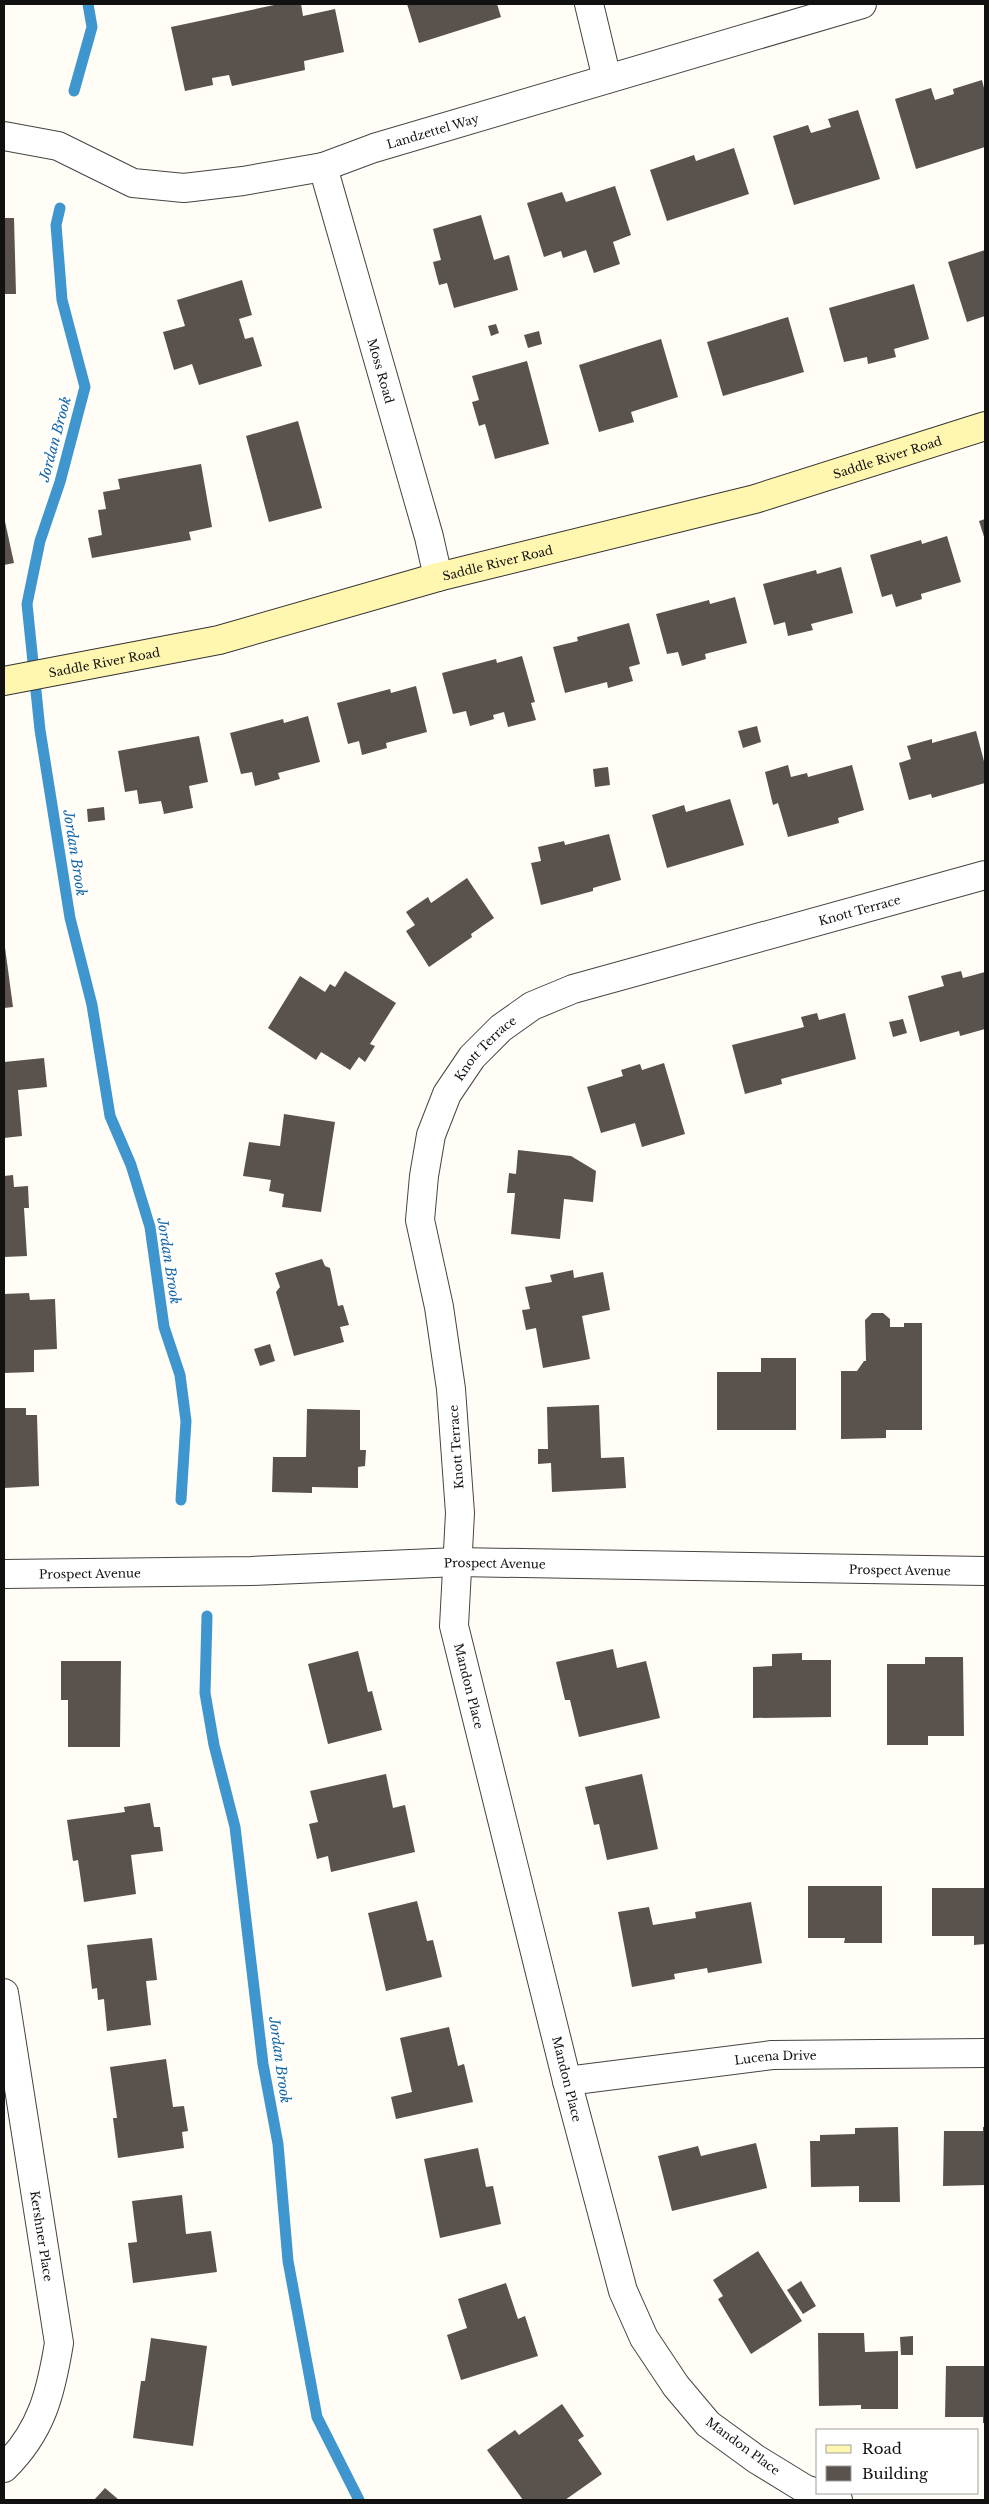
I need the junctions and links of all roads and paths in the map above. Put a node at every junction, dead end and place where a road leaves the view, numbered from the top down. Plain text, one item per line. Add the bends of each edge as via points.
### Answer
1 (589, 4) edge
2 (862, 4) edge
3 (607, 79) junction
4 (4, 136) edge
5 (323, 167) junction
6 (985, 426) edge
7 (438, 577) junction
8 (6, 681) edge
9 (985, 876) edge
10 (457, 1562) junction
11 (985, 1571) edge
12 (4, 1574) edge
13 (4, 1993) edge
14 (8, 2045) edge
15 (985, 2054) edge
16 (567, 2081) junction
17 (4, 2468) edge
18 (816, 2493) edge
19 (820, 2494) edge
20 (838, 2500) edge

1 - 3 street
2 - 3 street, Landzettel Way
3 - 5 street, Landzettel Way via 374,148
4 - 5 street, Landzettel Way via 58,146 133,183 184,188
5 - 7 street, Moss Road
6 - 7 main road, Saddle River Road via 756,499
7 - 8 main road, Saddle River Road via 219,640
9 - 10 street, Knott Terrace via 573,989 532,1006 502,1028 472,1057 447,1094 431,1135 420,1220 439,1307 451,1389 460,1513
10 - 11 street, Prospect Avenue
10 - 12 street, Prospect Avenue via 251,1571
10 - 16 street, Mandon Place via 454,1626
13 - 14 street, Kershner Place
14 - 17 street, Kershner Place via 59,2343 52,2387 38,2421 16,2456
15 - 16 street, Lucena Drive via 772,2055
16 - 18 street, Mandon Place via 623,2291 644,2338 676,2386 708,2424 756,2459
19 - 20 street, Mandon Place

